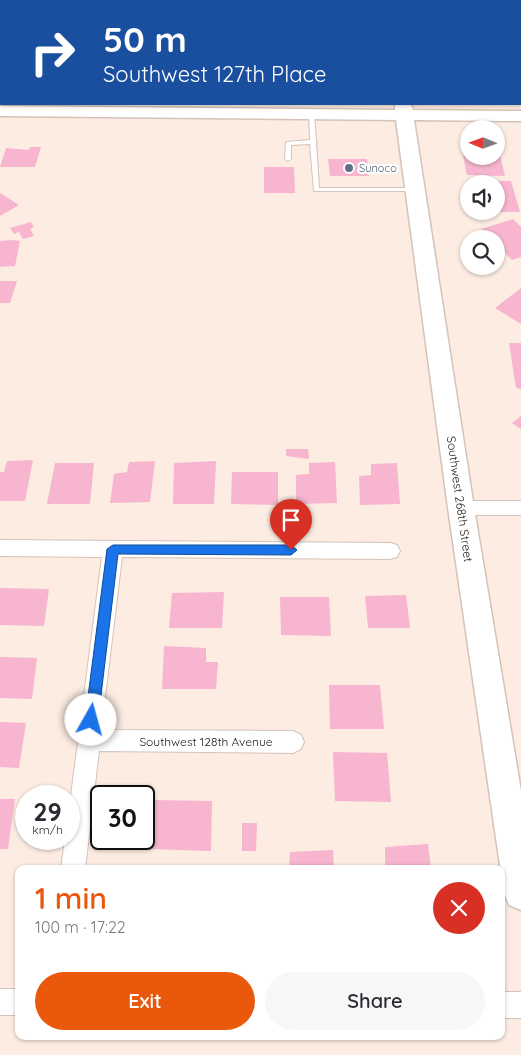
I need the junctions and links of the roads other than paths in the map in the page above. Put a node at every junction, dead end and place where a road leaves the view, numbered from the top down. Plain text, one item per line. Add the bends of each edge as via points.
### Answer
1 (404, 109) edge
2 (0, 110) edge
3 (311, 114) junction
4 (521, 116) edge
5 (314, 142) junction
6 (288, 159) dead end
7 (415, 190) junction
8 (461, 508) junction
9 (521, 508) edge
10 (0, 548) edge
11 (113, 549) junction
12 (390, 551) dead end
13 (89, 740) junction
14 (292, 742) dead end
15 (73, 865) edge
16 (521, 893) edge
17 (0, 1002) edge
18 (15, 1002) edge
19 (505, 1005) edge
20 (521, 1006) edge

1 - 3 main road
1 - 4 main road
1 - 7 main road, Southwest 268th Street
2 - 3 main road
3 - 5 lane
5 - 6 lane via 288,143
5 - 7 lane via 316,190
7 - 8 main road, Southwest 268th Street
8 - 9 street
8 - 16 main road, Southwest 268th Street
10 - 11 street
11 - 12 street
11 - 13 street
13 - 14 street, Southwest 128th Avenue
13 - 15 street
17 - 18 street
19 - 20 street

